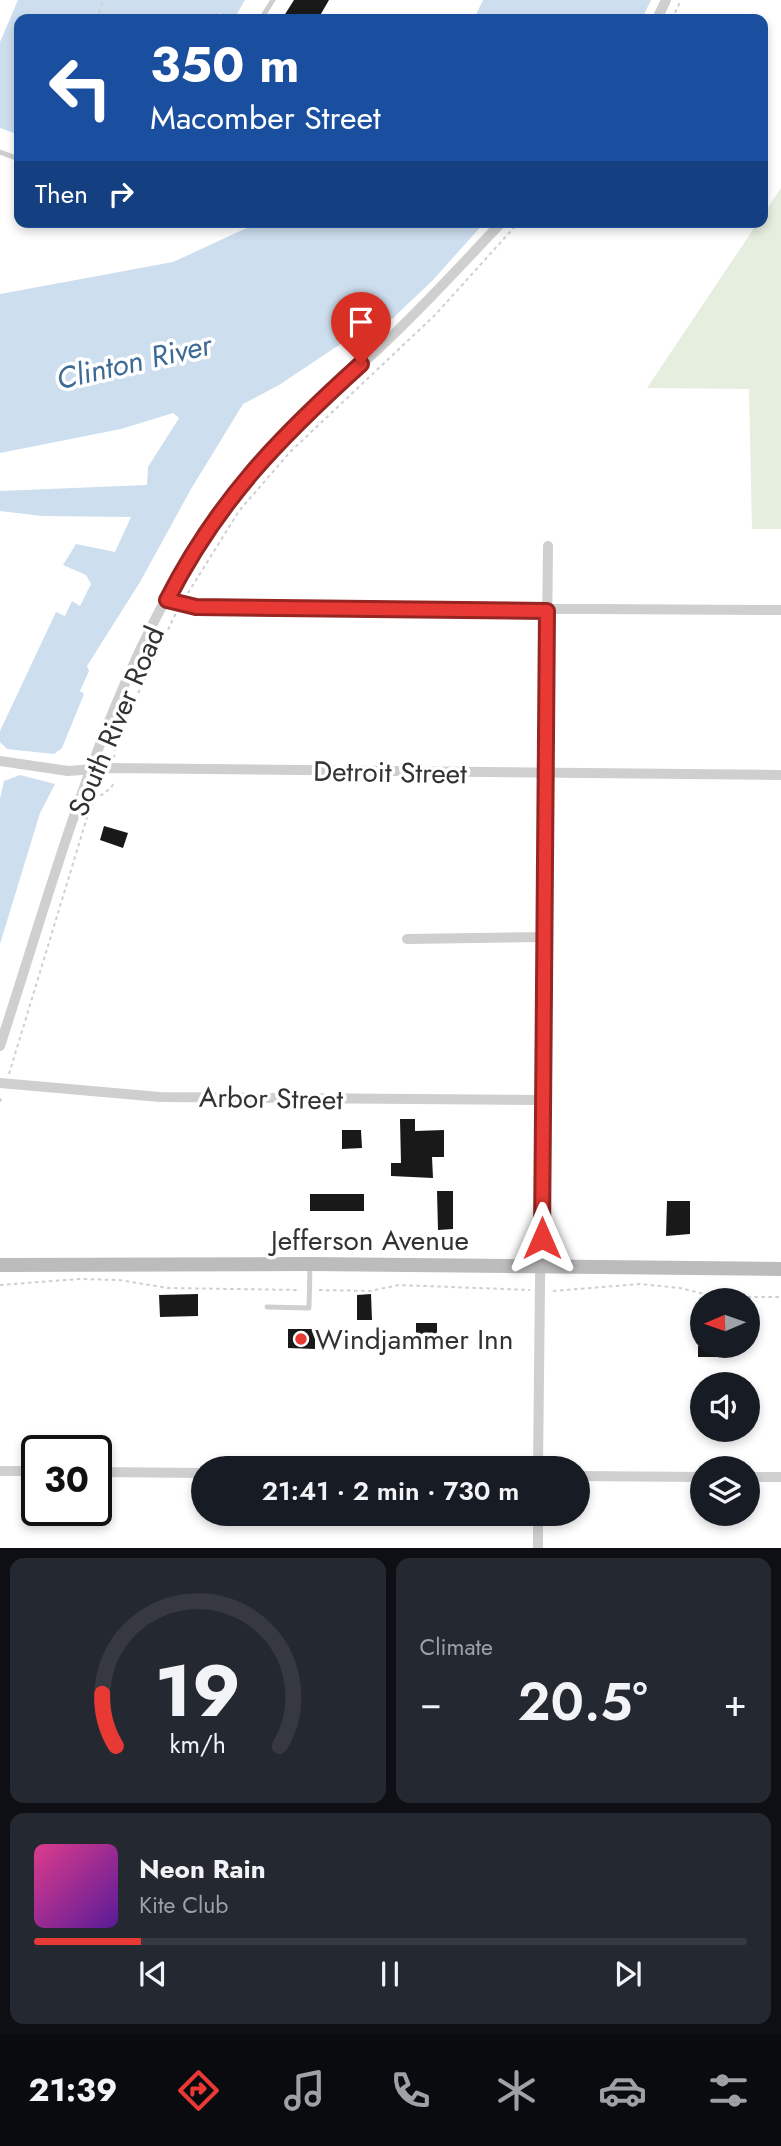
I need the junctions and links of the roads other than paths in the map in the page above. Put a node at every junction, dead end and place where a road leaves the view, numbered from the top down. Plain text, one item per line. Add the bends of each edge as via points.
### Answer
1 (496, 228) edge
2 (548, 546) dead end
3 (167, 600) junction
4 (781, 610) edge
5 (547, 611) junction
6 (0, 761) edge
7 (90, 769) junction
8 (547, 774) junction
9 (781, 775) edge
10 (49, 935) road end
11 (36, 936) junction
12 (543, 937) junction
13 (407, 939) dead end
14 (0, 1046) edge
15 (3, 1084) edge
16 (543, 1100) junction
17 (310, 1264) junction
18 (0, 1265) edge
19 (542, 1266) junction
20 (781, 1269) edge
21 (267, 1307) dead end
22 (538, 1456) edge
23 (0, 1471) edge
24 (21, 1471) edge
25 (112, 1472) edge
26 (191, 1473) edge
27 (590, 1476) edge
28 (690, 1477) edge
29 (760, 1477) edge
30 (781, 1477) edge
31 (538, 1526) edge
32 (538, 1548) edge

1 - 3 street, South River Road via 378,349 273,446 219,512
2 - 5 street
3 - 5 street via 196,607
3 - 7 street, South River Road via 122,689
4 - 5 street
5 - 8 street
6 - 7 street, Detroit Street via 68,771
7 - 8 street, Detroit Street
7 - 11 street, South River Road
8 - 9 street, Detroit Street
8 - 12 street
10 - 11 street
11 - 14 street, South River Road
12 - 13 street
12 - 16 street
15 - 16 street, Arbor Street via 160,1097
16 - 19 street
17 - 18 street, Jefferson Avenue
17 - 19 street, Jefferson Avenue
17 - 21 lane via 309,1308
19 - 20 street, Jefferson Avenue
19 - 22 street
23 - 24 street
25 - 26 street
27 - 28 street
29 - 30 street
31 - 32 street

